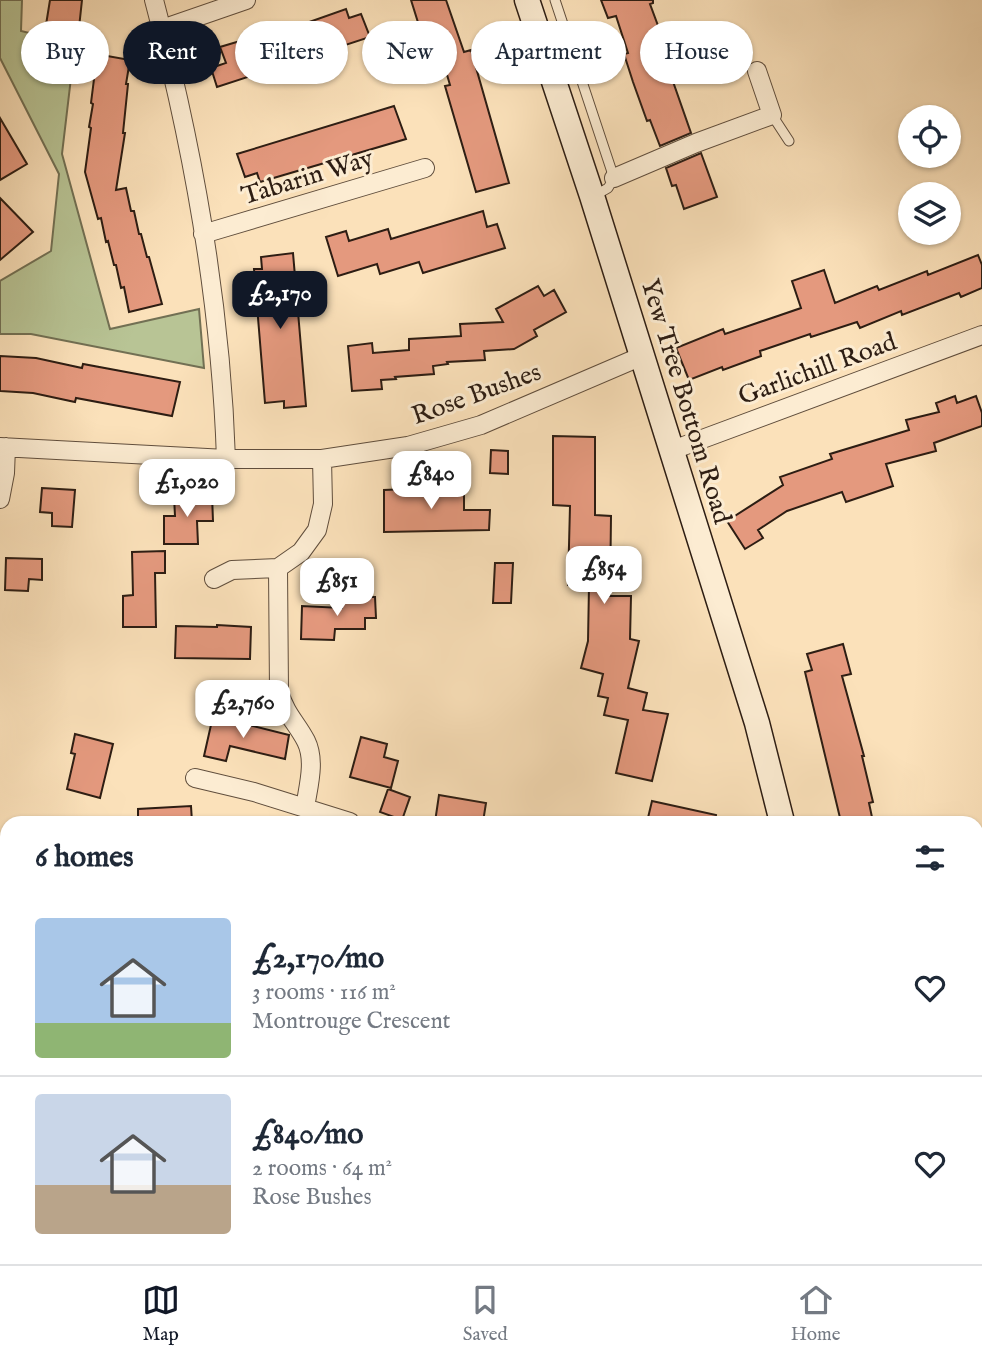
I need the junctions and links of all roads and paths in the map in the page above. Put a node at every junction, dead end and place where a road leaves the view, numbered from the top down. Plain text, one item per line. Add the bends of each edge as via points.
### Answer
1 (154, 0) edge
2 (246, 0) edge
3 (527, 0) edge
4 (555, 0) edge
5 (160, 21) edge
6 (185, 21) edge
7 (757, 71) dead end
8 (175, 84) edge
9 (772, 115) junction
10 (789, 141) dead end
11 (425, 168) dead end
12 (614, 178) junction
13 (592, 196) junction
14 (203, 234) junction
15 (982, 335) edge
16 (642, 356) junction
17 (3, 447) edge
18 (670, 451) junction
19 (226, 459) junction
20 (322, 459) junction
21 (0, 499) edge
22 (278, 568) junction
23 (214, 579) dead end
24 (195, 778) dead end
25 (305, 808) junction
26 (331, 816) edge
27 (780, 816) edge

1 - 5 street
2 - 6 street
3 - 13 main road, Yew Tree Bottom Road
4 - 12 lane
7 - 9 street
8 - 14 street
9 - 10 lane
9 - 12 street
11 - 14 street, Tabarin Way
12 - 13 lane via 608,188
13 - 16 main road, Yew Tree Bottom Road
14 - 19 street via 219,348
15 - 18 street, Garlichill Road
16 - 18 main road, Yew Tree Bottom Road
16 - 20 street, Rose Bushes via 481,425 408,446
17 - 19 street, Rose Bushes
17 - 21 street, Rose Bushes
18 - 27 main road, Yew Tree Bottom Road via 757,723
19 - 20 street, Rose Bushes
20 - 22 street via 323,503 317,530 301,552
22 - 23 street via 232,570
22 - 25 street via 279,692 285,711 307,743 311,761
24 - 25 street
25 - 26 street

